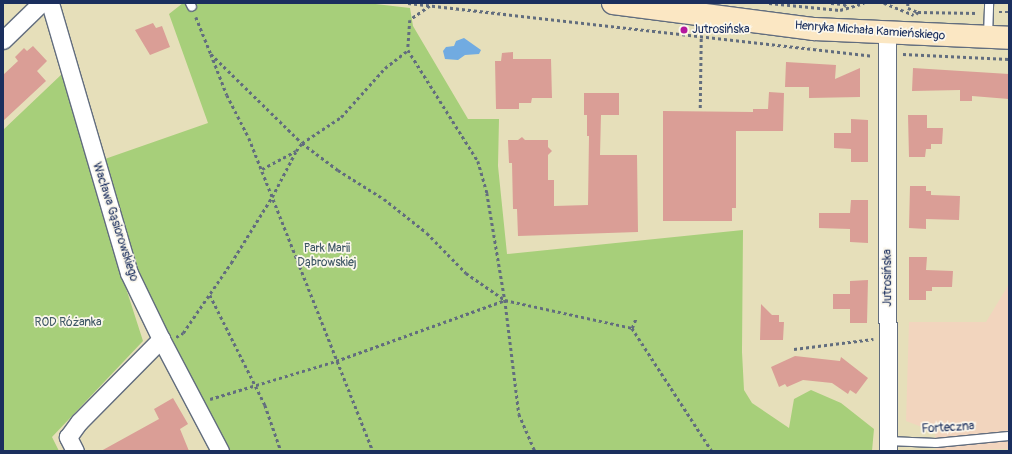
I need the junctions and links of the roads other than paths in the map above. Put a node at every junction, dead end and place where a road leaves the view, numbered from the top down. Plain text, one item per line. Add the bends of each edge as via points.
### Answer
1 (42, 3) edge
2 (50, 3) edge
3 (613, 3) edge
4 (989, 3) edge
5 (999, 37) edge
6 (3, 40) edge
7 (884, 48) junction
8 (162, 342) junction
9 (1009, 436) edge
10 (888, 446) edge
11 (75, 451) edge
12 (220, 451) edge

1 - 6 street
2 - 8 street, Wacława Gąsiorowskiego via 120,247
3 - 7 street, Henryka Michała Kamieńskiego via 803,28
4 - 5 lane via 989,13
5 - 7 street, Henryka Michała Kamieńskiego
7 - 10 street, Jutrosińska
8 - 11 street via 79,422 68,437
8 - 12 street, Wacława Gąsiorowskiego
9 - 10 lane, Forteczna

